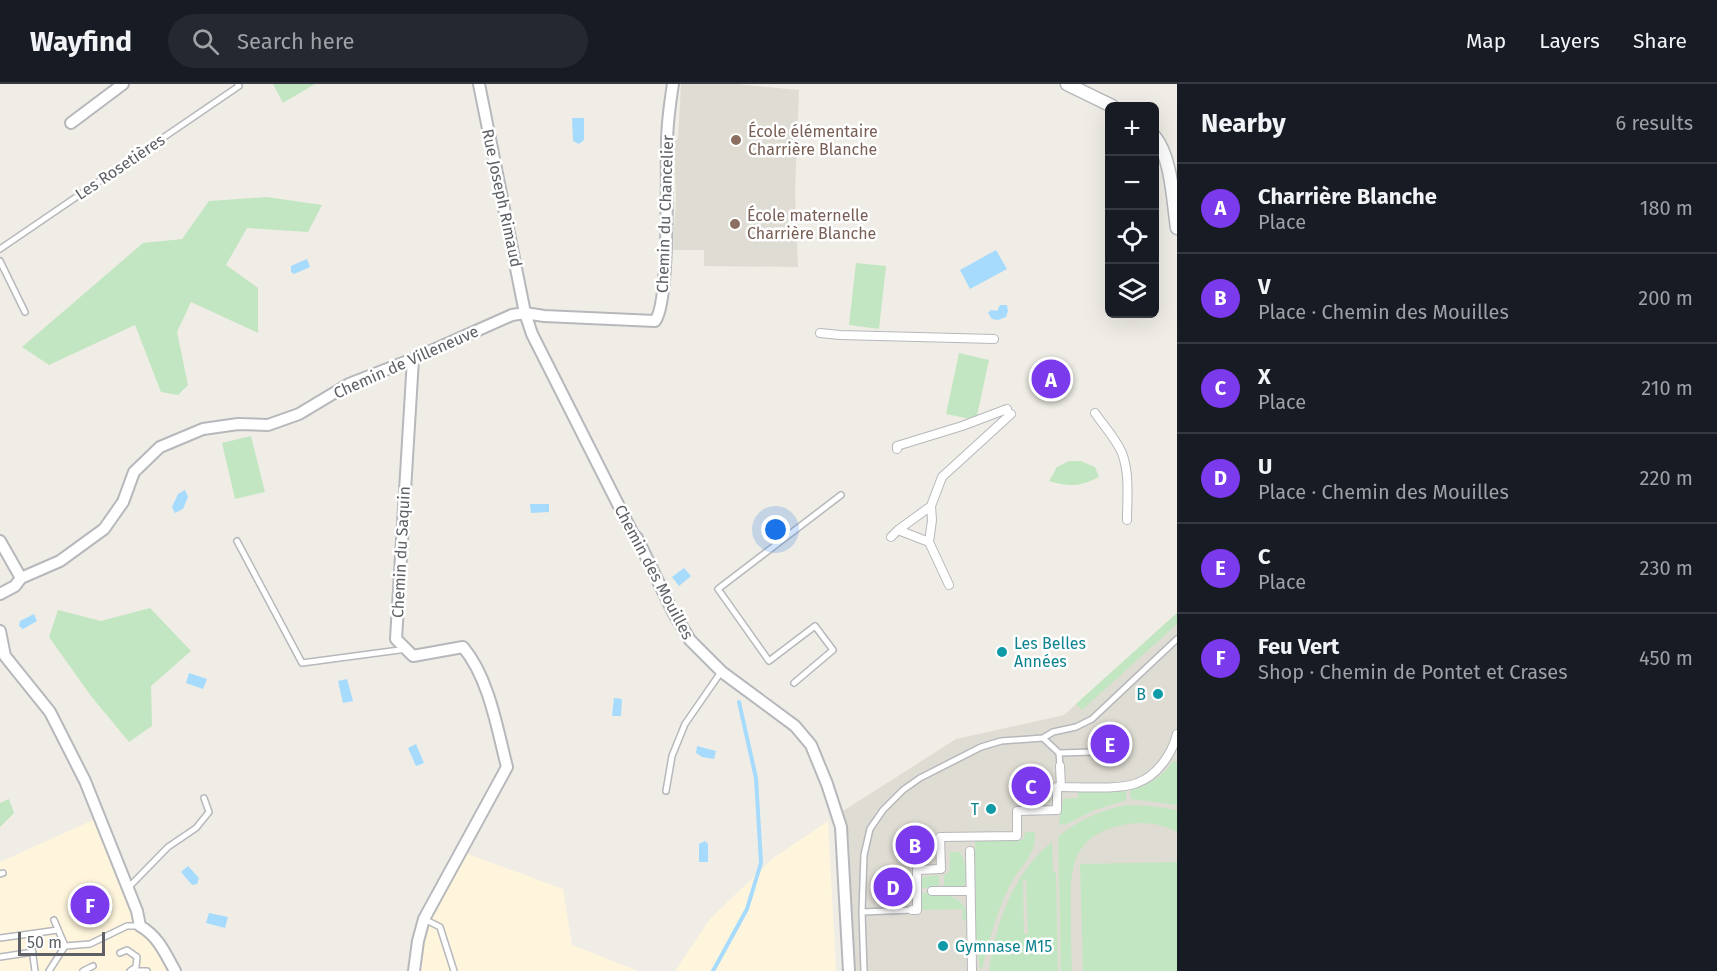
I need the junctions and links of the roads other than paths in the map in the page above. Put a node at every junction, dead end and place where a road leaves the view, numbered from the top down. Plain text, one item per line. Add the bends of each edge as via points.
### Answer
1 (123, 84) edge
2 (238, 84) edge
3 (478, 84) edge
4 (673, 84) edge
5 (1067, 84) edge
6 (1105, 103) edge
7 (71, 123) dead end
8 (1159, 142) edge
9 (1177, 228) edge
10 (0, 249) edge
11 (0, 261) edge
12 (25, 312) dead end
13 (525, 313) junction
14 (820, 333) dead end
15 (994, 339) dead end
16 (413, 360) junction
17 (1095, 413) dead end
18 (897, 449) dead end
19 (841, 495) dead end
20 (931, 506) junction
21 (1127, 520) dead end
22 (898, 530) junction
23 (891, 537) dead end
24 (0, 541) edge
25 (237, 541) dead end
26 (929, 542) junction
27 (21, 578) junction
28 (949, 585) dead end
29 (0, 594) edge
30 (0, 631) edge
31 (1177, 639) edge
32 (407, 650) junction
33 (722, 672) junction
34 (794, 683) dead end
35 (1177, 734) edge
36 (1043, 738) junction
37 (1093, 752) dead end
38 (1059, 753) junction
39 (1060, 766) joint
40 (1061, 787) junction
41 (666, 791) dead end
42 (204, 798) dead end
43 (970, 851) dead end
44 (127, 890) junction
45 (932, 891) dead end
46 (970, 891) junction
47 (912, 910) joint
48 (862, 912) junction
49 (424, 919) junction
50 (54, 920) dead end
51 (140, 926) junction
52 (58, 930) junction
53 (30, 934) junction
54 (0, 938) edge
55 (65, 946) junction
56 (33, 952) junction
57 (120, 953) dead end
58 (0, 957) edge
59 (93, 966) dead end
60 (35, 971) edge
61 (50, 971) edge
62 (83, 971) edge
63 (130, 971) edge
64 (138, 971) edge
65 (147, 971) edge
66 (175, 971) edge
67 (414, 971) edge
68 (454, 971) edge
69 (849, 971) edge
70 (864, 971) edge
71 (972, 971) edge

1 - 7 street
2 - 10 lane, Les Rosetières via 239,87
3 - 13 street, Rue Joseph Rimaud
4 - 13 street, Chemin du Chancelier via 659,316 655,321
5 - 6 street
8 - 9 street via 1168,168
11 - 12 lane
13 - 16 street, Chemin de Villeneuve via 512,315
13 - 33 street, Chemin des Mouilles via 532,334 673,612 690,640
14 - 15 street
16 - 27 street, Chemin de Villeneuve via 349,384 289,418 268,425 203,429 160,447 134,472 123,502 104,529 60,561
16 - 32 street, Chemin du Saquin via 396,639
17 - 21 street via 1122,453
18 - 20 street via 1009,411 942,477
19 - 34 lane via 718,588 769,661 815,626 833,650
20 - 22 street
20 - 26 street
22 - 23 street
22 - 26 street
24 - 27 street
25 - 32 lane via 302,663
26 - 28 street
27 - 29 street, Chemin de Villeneuve
30 - 44 street via 5,656 50,711 85,781
31 - 36 lane via 1092,719
32 - 49 street via 414,656 463,647 474,660 493,711 507,767
33 - 41 lane via 685,724 672,756
33 - 69 street, Chemin des Mouilles via 795,726 817,758 841,827
35 - 40 street via 1166,759 1135,784
36 - 38 lane
36 - 48 lane via 1001,741 981,747 920,778 893,799 876,819 866,842
37 - 38 lane
38 - 39 lane
39 - 40 street
40 - 47 street via 1057,788 1057,810 1017,811 1017,836 940,837 941,870 917,870 917,910
42 - 44 lane via 208,812 196,828 168,848
43 - 46 street
44 - 51 street
45 - 46 street
46 - 71 street
47 - 48 lane
48 - 70 lane
49 - 67 street
49 - 68 lane via 440,927
50 - 52 lane
51 - 55 lane via 127,926 90,944
51 - 66 street via 158,941
52 - 53 lane
52 - 55 lane
53 - 54 lane
53 - 56 lane
55 - 61 lane
56 - 58 lane
56 - 60 lane
57 - 63 lane via 128,950 137,957 136,967
59 - 62 lane
64 - 65 lane

